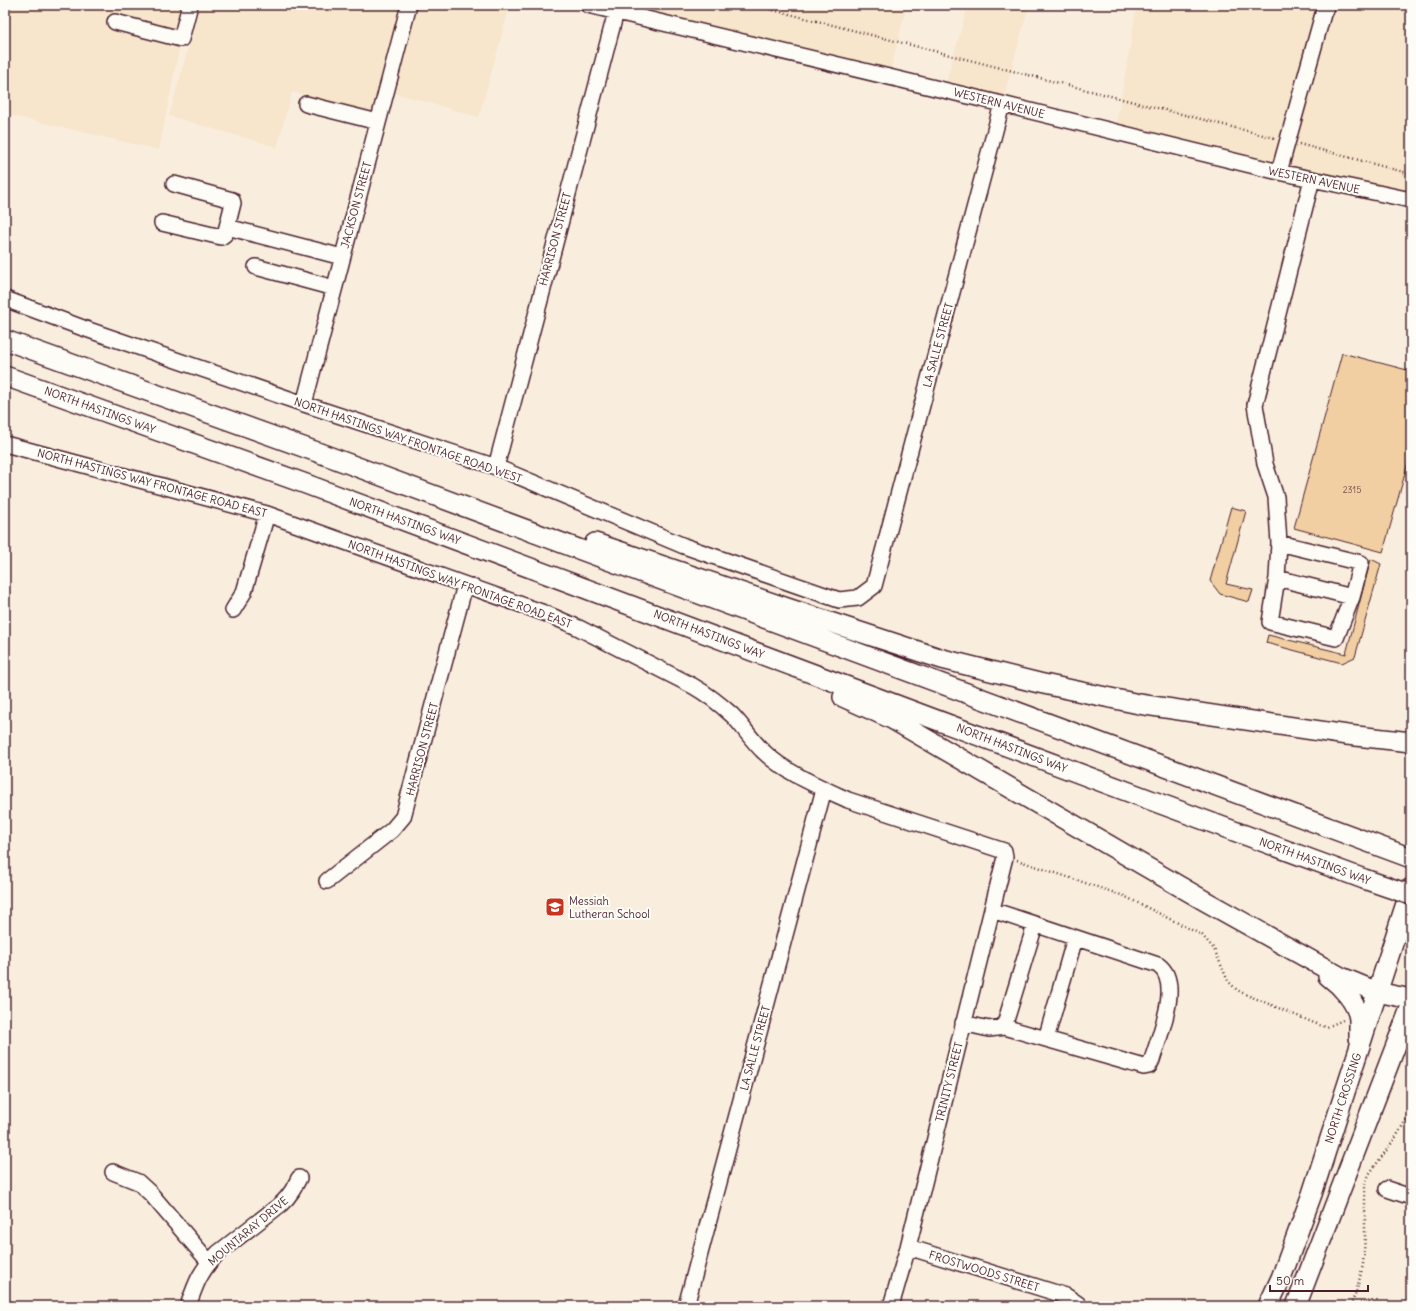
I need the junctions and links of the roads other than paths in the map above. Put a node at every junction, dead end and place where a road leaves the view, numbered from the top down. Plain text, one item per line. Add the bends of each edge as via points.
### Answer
1 (190, 5) edge
2 (409, 5) edge
3 (588, 5) edge
4 (1327, 5) edge
5 (616, 12) junction
6 (115, 22) dead end
7 (306, 104) dead end
8 (1002, 104) junction
9 (378, 122) junction
10 (1279, 172) junction
11 (1312, 179) junction
12 (174, 184) dead end
13 (1411, 200) edge
14 (162, 223) dead end
15 (227, 227) junction
16 (342, 257) junction
17 (256, 267) dead end
18 (334, 288) junction
19 (5, 298) edge
20 (5, 340) edge
21 (5, 376) edge
22 (304, 404) junction
23 (5, 444) edge
24 (317, 452) junction
25 (496, 467) junction
26 (267, 514) junction
27 (1279, 543) junction
28 (1277, 578) junction
29 (465, 585) junction
30 (874, 586) joint
31 (586, 588) junction
32 (1352, 597) junction
33 (233, 610) dead end
34 (1411, 742) edge
35 (824, 789) junction
36 (1005, 857) joint
37 (1411, 858) edge
38 (327, 881) dead end
39 (1411, 888) edge
40 (1411, 895) edge
41 (992, 910) junction
42 (1035, 925) junction
43 (1075, 938) junction
44 (1297, 952) junction
45 (1377, 992) junction
46 (1411, 999) edge
47 (1411, 1006) edge
48 (964, 1023) junction
49 (1004, 1027) junction
50 (1046, 1039) junction
51 (1358, 1049) junction
52 (113, 1172) dead end
53 (299, 1178) dead end
54 (1387, 1190) dead end
55 (1411, 1197) edge
56 (908, 1247) junction
57 (209, 1262) junction
58 (188, 1306) edge
59 (686, 1306) edge
60 (891, 1306) edge
61 (1080, 1306) edge
62 (1268, 1306) edge
63 (1296, 1306) edge

1 - 6 street via 181,39
2 - 9 street, JACKSON STREET
3 - 5 street, WESTERN AVENUE
4 - 10 street
5 - 8 street, WESTERN AVENUE
5 - 25 street, HARRISON STREET
7 - 9 street
8 - 10 street, WESTERN AVENUE
8 - 30 street, LA SALLE STREET
9 - 16 street, JACKSON STREET
10 - 11 street, WESTERN AVENUE
11 - 13 street, WESTERN AVENUE
11 - 27 street via 1254,405 1265,464 1276,497
12 - 15 street via 232,200
14 - 15 street via 221,237
15 - 16 street
16 - 18 street, JACKSON STREET
17 - 18 street
18 - 22 street, JACKSON STREET
19 - 22 street, NORTH HASTINGS WAY FRONTAGE ROAD WEST via 90,331
20 - 24 main road
21 - 31 main road, NORTH HASTINGS WAY via 291,478
22 - 25 street, NORTH HASTINGS WAY FRONTAGE ROAD WEST
23 - 26 street, NORTH HASTINGS WAY FRONTAGE ROAD EAST
24 - 34 main road via 942,659 1138,704
24 - 37 main road
25 - 30 street, NORTH HASTINGS WAY FRONTAGE ROAD WEST via 684,546 839,600 858,598
26 - 29 street, NORTH HASTINGS WAY FRONTAGE ROAD EAST
26 - 33 street via 244,592
27 - 28 street
27 - 32 street via 1362,563
28 - 32 street
28 - 32 street via 1270,622 1336,638
29 - 35 street, NORTH HASTINGS WAY FRONTAGE ROAD EAST via 579,628 693,686 711,697 732,716 779,765
29 - 38 street, HARRISON STREET via 403,817 392,830
31 - 40 main road, NORTH HASTINGS WAY, bridge
31 - 44 main road via 892,719
35 - 36 street, NORTH HASTINGS WAY FRONTAGE ROAD EAST via 848,800 1001,849
35 - 59 street, LA SALLE STREET
36 - 41 street, TRINITY STREET
39 - 45 main road, NORTH CROSSING
41 - 42 street
41 - 48 street, TRINITY STREET
42 - 43 street
42 - 49 street
43 - 50 street
43 - 50 street via 1164,969 1169,978 1170,997 1166,1012 1149,1066 1144,1067
44 - 45 main road via 1341,977
44 - 51 main road via 1335,981 1355,1007 1359,1017
45 - 46 main road
45 - 51 main road, NORTH CROSSING
47 - 63 main road
48 - 49 street via 989,1028
48 - 56 street, TRINITY STREET
49 - 50 street
51 - 62 main road, NORTH CROSSING via 1312,1194
52 - 57 street via 138,1182 151,1194
53 - 57 street, MOUNTARAY DRIVE via 282,1204
54 - 55 street
56 - 60 street, TRINITY STREET
56 - 61 street, FROSTWOODS STREET via 1066,1296
57 - 58 street, MOUNTARAY DRIVE via 197,1280

